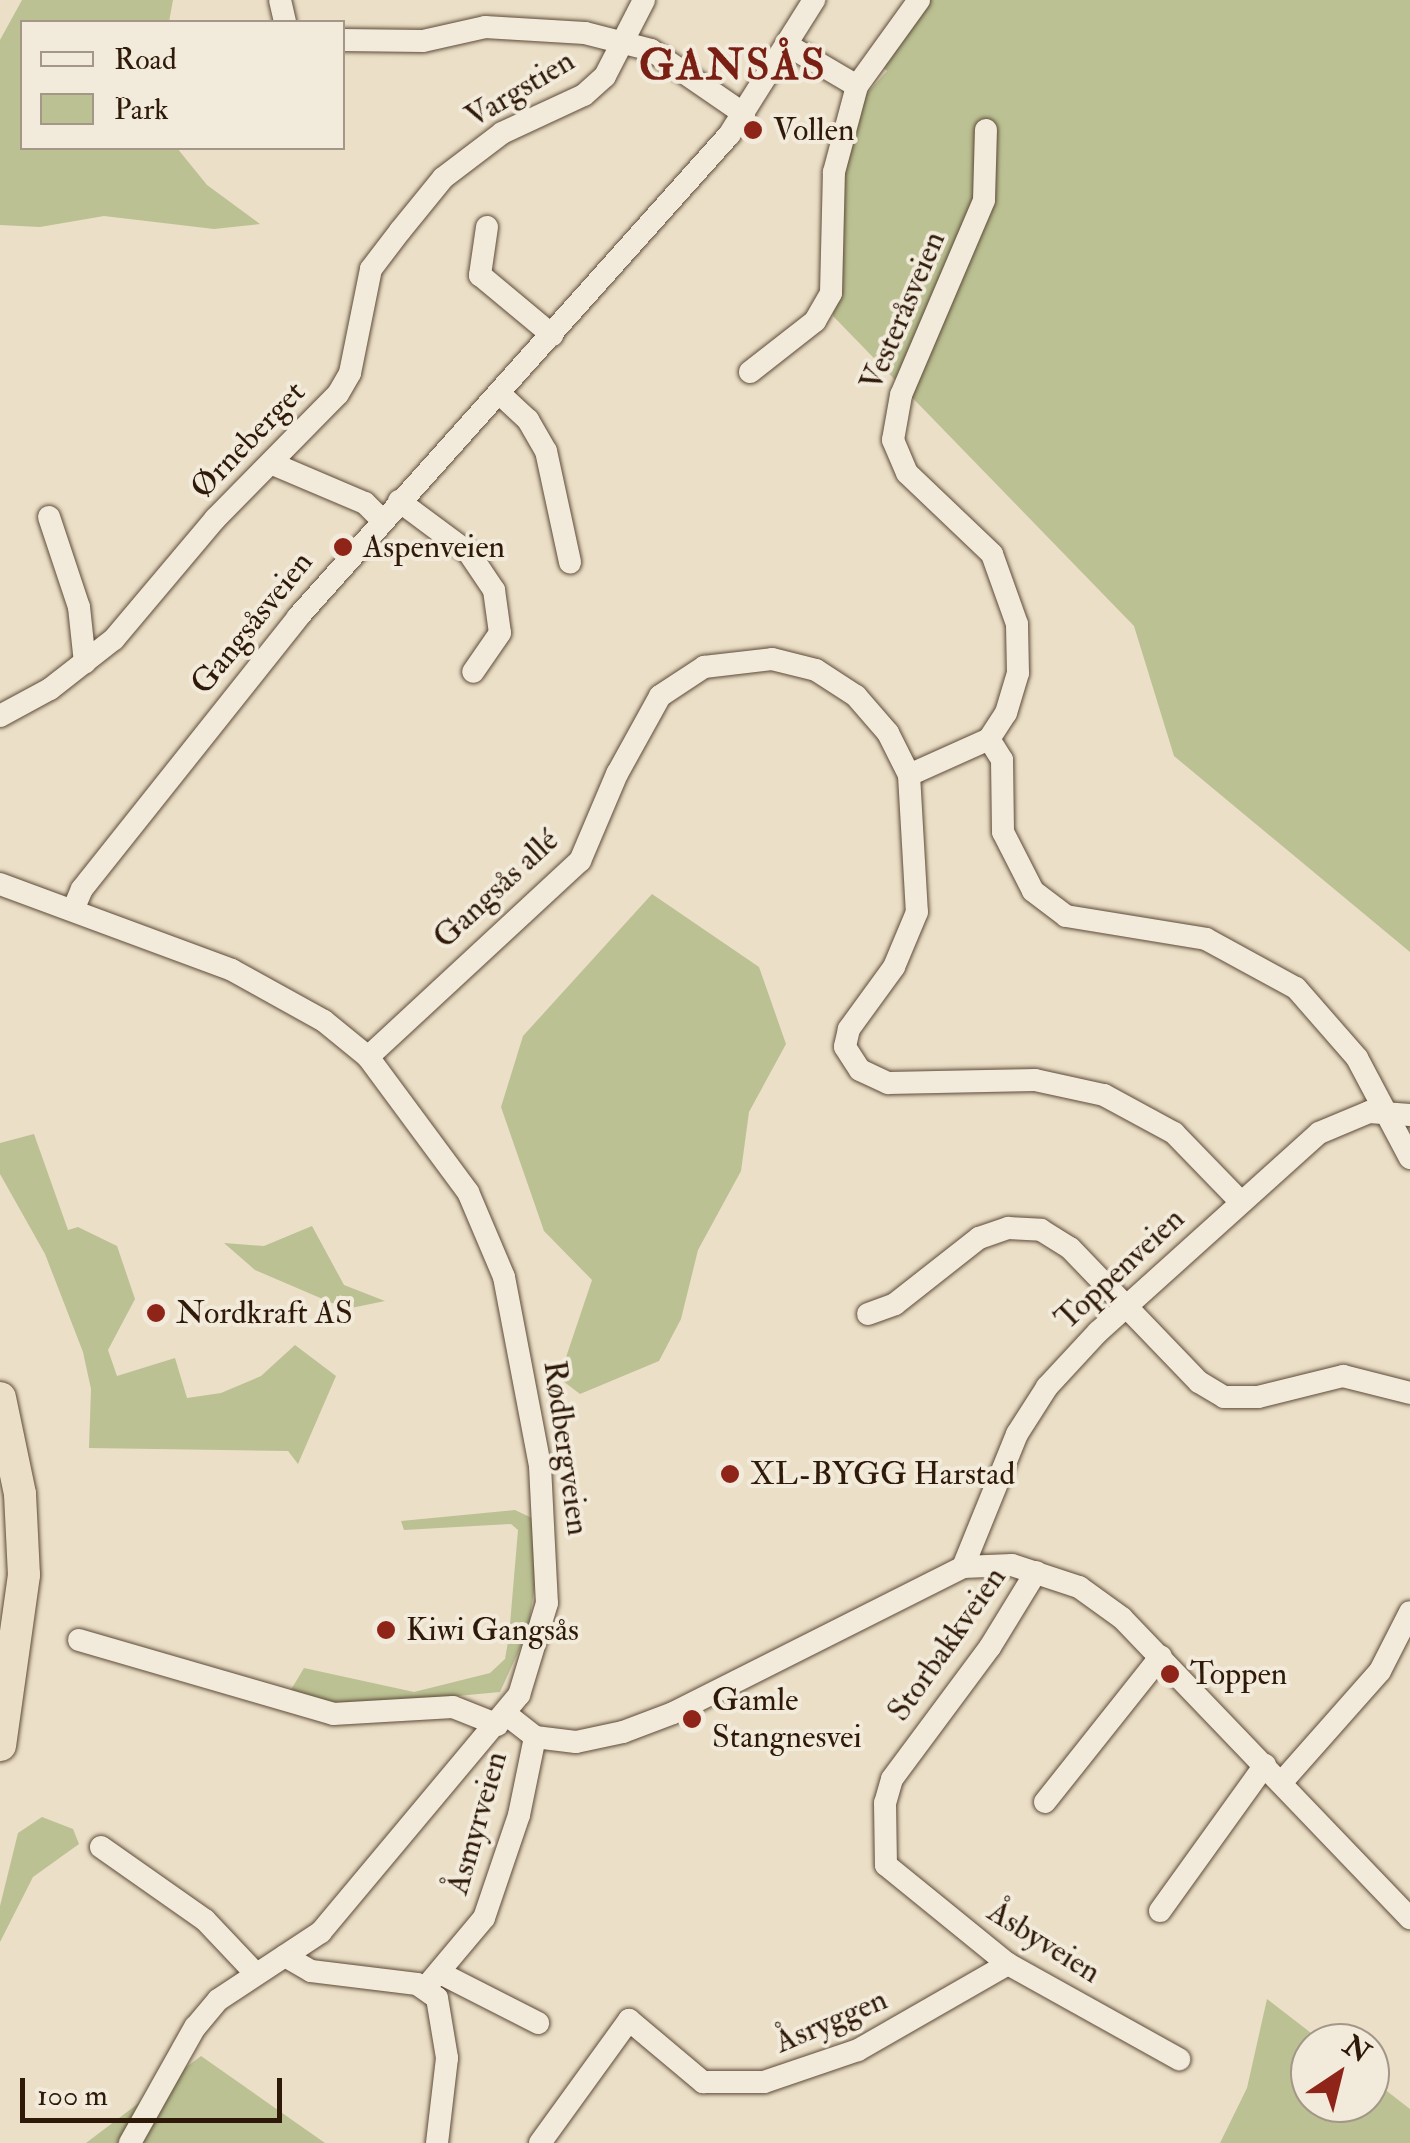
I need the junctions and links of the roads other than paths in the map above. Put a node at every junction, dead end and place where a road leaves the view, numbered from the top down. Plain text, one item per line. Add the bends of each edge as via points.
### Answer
1 (644, 0) edge
2 (814, 0) edge
3 (919, 0) edge
4 (345, 40) edge
5 (624, 41) junction
6 (789, 46) junction
7 (857, 86) junction
8 (744, 114) junction
9 (986, 130) dead end
10 (487, 227) dead end
11 (400, 231) joint
12 (552, 335) junction
13 (750, 372) dead end
14 (499, 392) junction
15 (273, 464) junction
16 (399, 501) junction
17 (49, 518) dead end
18 (382, 520) junction
19 (570, 562) dead end
20 (85, 663) junction
21 (474, 672) dead end
22 (0, 716) edge
23 (988, 739) junction
24 (909, 775) junction
25 (0, 884) edge
26 (74, 910) junction
27 (368, 1057) junction
28 (1400, 1114) edge
29 (1410, 1158) edge
30 (1240, 1201) junction
31 (1128, 1306) junction
32 (868, 1314) dead end
33 (1410, 1393) edge
34 (0, 1398) edge
35 (963, 1567) junction
36 (1036, 1572) junction
37 (1410, 1612) edge
38 (79, 1640) dead end
39 (1161, 1656) junction
40 (2, 1704) edge
41 (502, 1720) junction
42 (535, 1738) junction
43 (0, 1745) edge
44 (1265, 1765) junction
45 (1281, 1783) junction
46 (1045, 1802) dead end
47 (101, 1847) dead end
48 (886, 1866) joint
49 (1160, 1912) dead end
50 (1410, 1918) edge
51 (286, 1956) junction
52 (1008, 1964) junction
53 (256, 1974) junction
54 (434, 1980) junction
55 (538, 2023) dead end
56 (1179, 2059) dead end
57 (130, 2143) edge
58 (437, 2143) edge
59 (540, 2143) edge

1 - 5 street
2 - 6 street, Gangsåsveien
3 - 7 street
4 - 5 street via 423,41 484,27
5 - 8 street via 651,50
5 - 11 street, Vargstien via 584,96 502,133 442,178
6 - 7 street
6 - 8 street, Gangsåsveien
7 - 13 street via 834,172 831,293 814,321
8 - 12 street, Gangsåsveien
9 - 23 street, Vesteråsveien via 984,200 901,395 892,440 907,473 983,543 1010,598 1018,673 1006,713
10 - 12 street via 480,274
11 - 15 street, Ørneberget via 371,269 350,372
12 - 14 street, Gangsåsveien
14 - 16 street, Gangsåsveien
14 - 19 street via 528,420 546,451
15 - 18 street via 366,503
15 - 20 street, Ørneberget via 216,519 114,640
16 - 18 street, Gangsåsveien
16 - 21 street via 469,553 494,590 500,633
17 - 20 street via 79,607
18 - 26 street, Gangsåsveien via 217,717 82,889
20 - 22 street, Ørneberget
23 - 24 street
23 - 28 street via 1002,760 1003,832 1032,890 1066,916 1206,939 1279,976 1337,1031
24 - 27 street, Gangsås allé via 877,718 816,670 748,658 689,674 650,710 580,861
24 - 30 street, Gangsås allé via 917,912 905,948 856,1017 845,1047 860,1070 888,1083 1035,1080 1104,1095 1174,1132
25 - 26 street, Rødbergveien
26 - 27 street, Rødbergveien via 244,976 324,1020
27 - 41 street, Rødbergveien via 468,1192 504,1277 524,1370 549,1570 543,1630
28 - 29 street
28 - 30 street, Toppenveien via 1355,1115 1329,1127
30 - 31 street, Toppenveien
31 - 32 street via 1058,1238 1008,1228 962,1248 895,1304
31 - 33 street via 1199,1382 1224,1397 1258,1397 1343,1376
31 - 35 street, Toppenveien via 1030,1411
34 - 40 highway via 20,1494 24,1575
35 - 36 street
35 - 42 street via 673,1714 576,1742
36 - 39 street via 1079,1587
36 - 48 street, Storbakkveien via 990,1648 892,1778 885,1803
37 - 45 street via 1380,1671
38 - 41 street via 333,1714 453,1707
39 - 44 street
39 - 46 street
40 - 43 highway
41 - 42 street
41 - 51 street, Rødbergveien via 322,1932
42 - 54 street, Åsmyrveien via 496,1891 466,1946
44 - 45 street
44 - 49 street
45 - 50 street
47 - 53 street via 204,1920
48 - 52 street, Åsbyveien
51 - 53 street, Rødbergveien
51 - 54 street via 310,1971
52 - 56 street, Åsbyveien
52 - 59 street, Åsryggen via 858,2050 764,2082 703,2082 629,2020
53 - 57 street, Rødbergveien via 218,2000 196,2027
54 - 55 street
54 - 58 street via 447,2058

